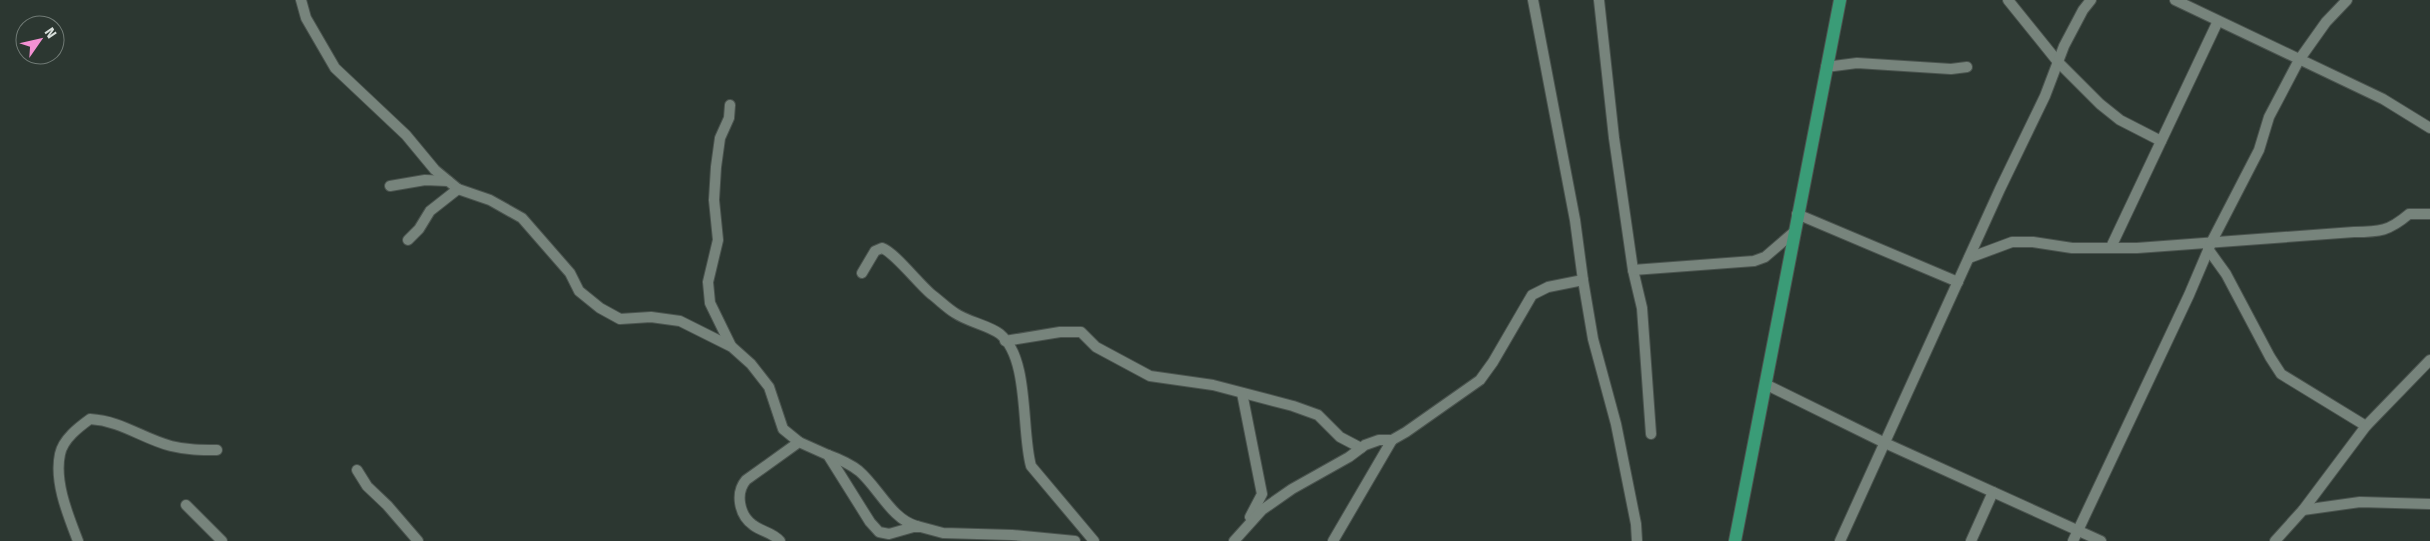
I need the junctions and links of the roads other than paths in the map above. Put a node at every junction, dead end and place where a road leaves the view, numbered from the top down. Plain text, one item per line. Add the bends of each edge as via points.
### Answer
1 (300, 0) edge
2 (1533, 0) edge
3 (1599, 0) edge
4 (1839, 0) edge
5 (2008, 0) edge
6 (2091, 0) edge
7 (2175, 0) edge
8 (2347, 0) edge
9 (2218, 21) junction
10 (2299, 60) junction
11 (2058, 62) junction
12 (1826, 67) junction
13 (1967, 67) dead end
14 (730, 106) dead end
15 (2430, 128) edge
16 (2161, 140) junction
17 (448, 181) junction
18 (390, 186) dead end
19 (458, 189) junction
20 (1797, 214) junction
21 (2430, 214) edge
22 (1794, 232) junction
23 (408, 240) dead end
24 (2210, 245) junction
25 (2111, 247) junction
26 (1969, 258) junction
27 (1633, 270) junction
28 (862, 273) dead end
29 (1582, 280) junction
30 (1958, 282) junction
31 (1005, 341) junction
32 (732, 347) junction
33 (2430, 360) edge
34 (1766, 384) junction
35 (1242, 393) junction
36 (2366, 426) junction
37 (1650, 434) dead end
38 (1392, 440) junction
39 (799, 442) junction
40 (1885, 443) junction
41 (1360, 448) junction
42 (218, 450) dead end
43 (828, 455) junction
44 (357, 470) dead end
45 (1993, 492) junction
46 (2430, 504) edge
47 (186, 505) dead end
48 (2303, 510) junction
49 (917, 526) junction
50 (1244, 528) junction
51 (2078, 531) junction
52 (78, 541) edge
53 (222, 541) edge
54 (418, 541) edge
55 (780, 541) edge
56 (1075, 541) edge
57 (1094, 541) edge
58 (1234, 541) edge
59 (1242, 541) edge
60 (1333, 541) edge
61 (1637, 541) edge
62 (1735, 541) edge
63 (1840, 541) edge
64 (1971, 541) edge
65 (2074, 541) edge
66 (2100, 541) edge
67 (2275, 541) edge

1 - 17 street via 306,18 335,68 406,135
2 - 29 street via 1575,220
3 - 27 street
4 - 12 main road
5 - 11 street
6 - 11 street
7 - 9 street
8 - 10 street via 2326,22
9 - 10 street
9 - 16 street
10 - 15 street via 2383,99
10 - 24 street via 2269,117 2259,150
11 - 16 street via 2120,120
11 - 26 street
12 - 13 street via 1858,63 1951,69
12 - 20 main road
14 - 32 street via 729,118 720,138 716,167 714,200 718,240 708,282 710,303
16 - 25 street
17 - 18 street via 425,180
17 - 19 street
19 - 23 street via 430,211 419,230
19 - 32 street via 490,200 522,218 570,273 579,291 600,308 620,319 680,321
20 - 22 main road
20 - 30 street
21 - 24 street via 2409,214 2381,232
22 - 27 street via 1765,257 1754,261
22 - 34 main road
24 - 25 street
24 - 36 street via 2281,374
24 - 51 street
25 - 26 street via 2072,248 2012,242
26 - 30 street
27 - 37 street via 1642,308
28 - 31 street via 875,251 882,248 891,251 918,283 954,313 1000,334
29 - 38 street via 1548,287 1532,295 1480,380
29 - 61 street via 1593,339 1616,424
30 - 40 street
31 - 35 street via 1060,332 1082,332 1096,347 1150,376 1213,385
31 - 57 street via 1012,350 1023,394 1030,466
32 - 39 street via 769,387 783,429
33 - 36 street
34 - 40 street
34 - 62 main road
35 - 41 street via 1318,415 1340,437
35 - 50 street via 1262,494
36 - 48 street
38 - 41 street via 1379,440
38 - 60 street
39 - 43 street
39 - 55 street via 746,480 738,493 746,519
40 - 45 street
40 - 63 street
41 - 50 street via 1292,489 1262,510
42 - 52 street via 170,446 109,420 90,419 73,432 60,453 62,496
43 - 49 street via 859,471 903,520
43 - 49 street via 879,532 889,534
44 - 54 street via 367,486
45 - 51 street
45 - 64 street
46 - 48 street via 2360,502
47 - 53 street
48 - 67 street
49 - 56 street via 943,533
50 - 58 street
50 - 59 street
51 - 65 street
51 - 66 street

